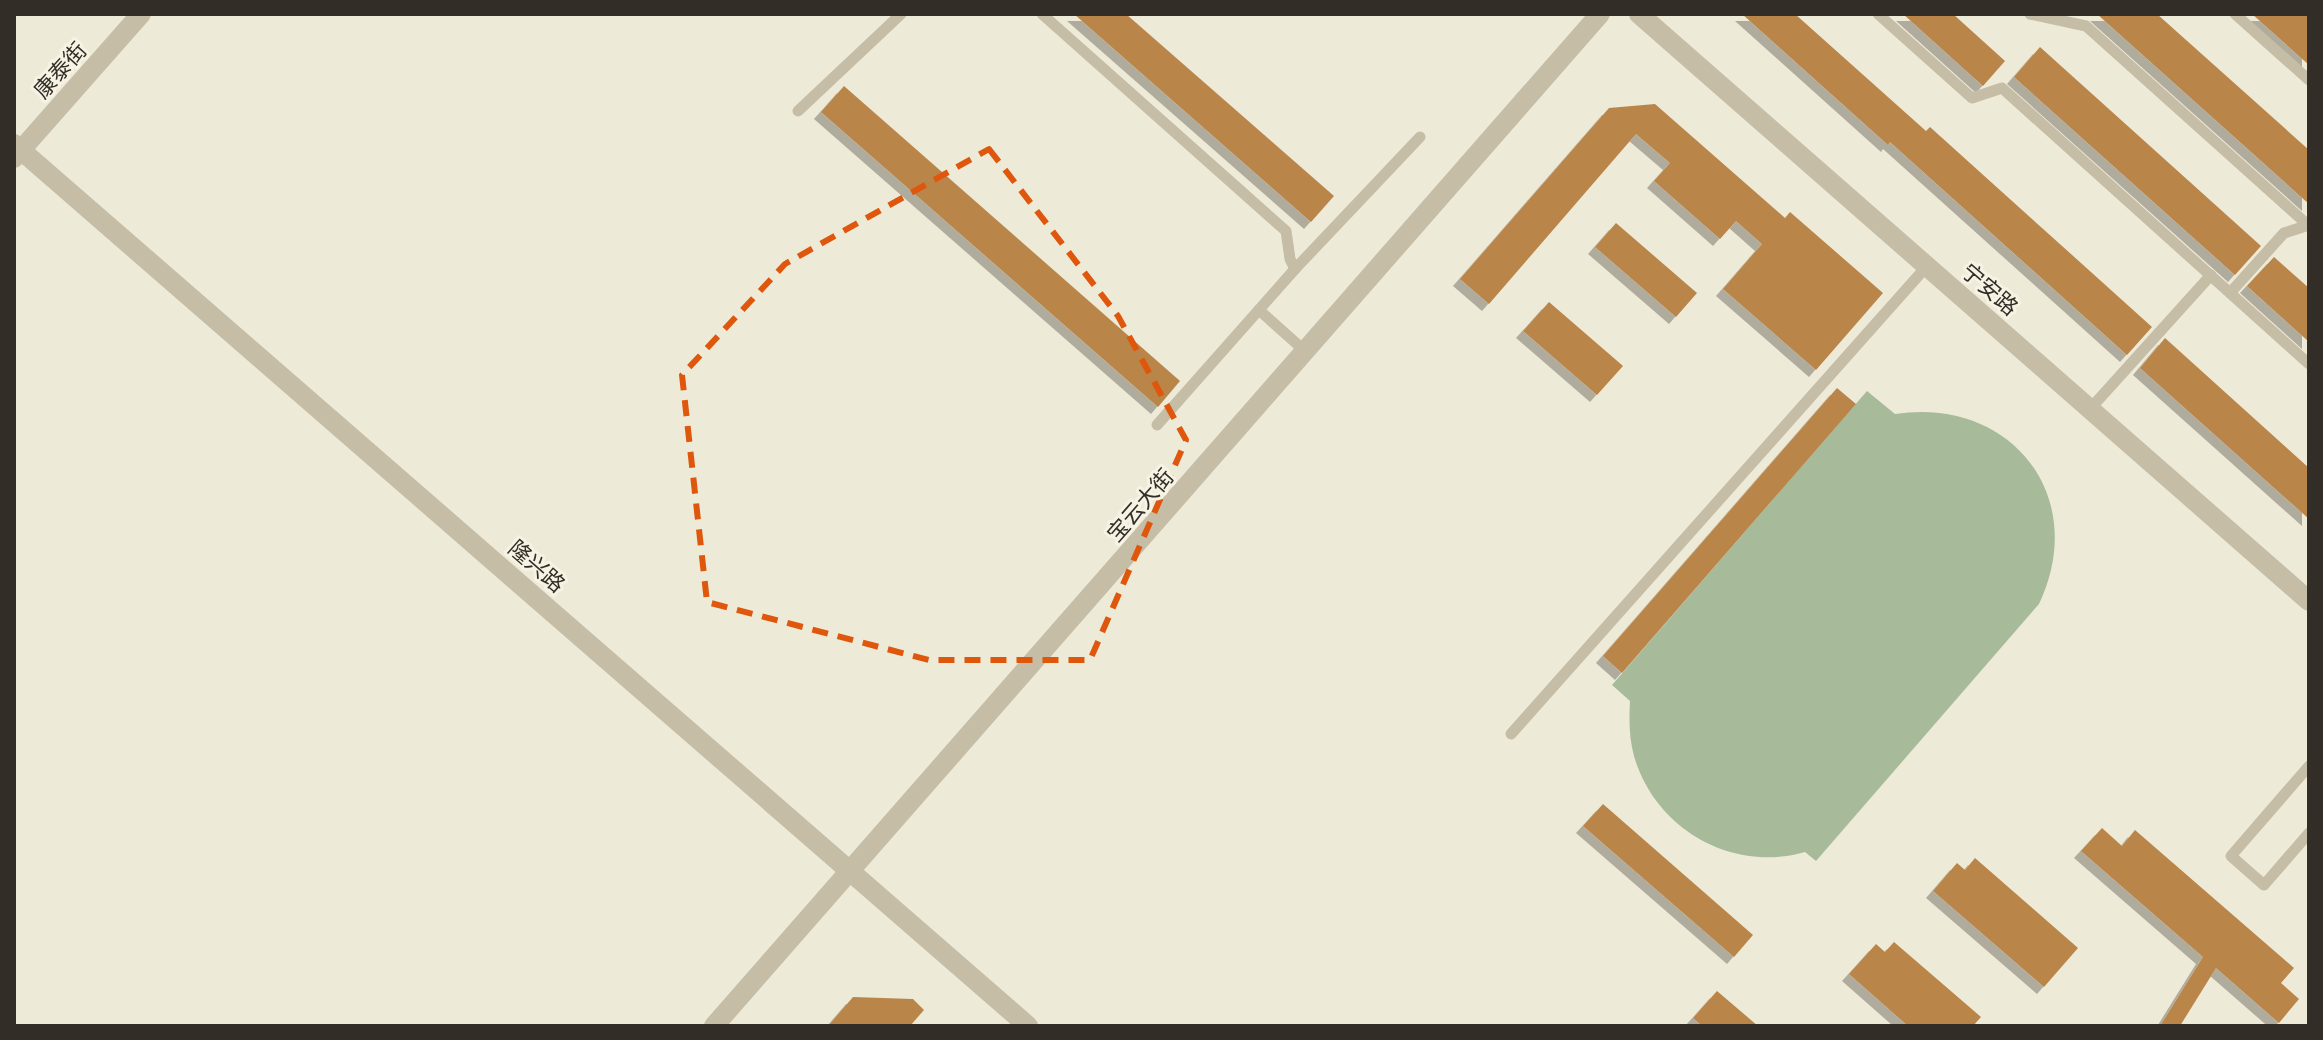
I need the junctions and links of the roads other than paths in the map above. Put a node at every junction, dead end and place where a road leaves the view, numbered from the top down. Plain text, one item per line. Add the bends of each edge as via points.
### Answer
1 (141, 14) edge
2 (901, 14) edge
3 (1042, 14) edge
4 (1600, 14) edge
5 (1639, 14) edge
6 (1878, 14) edge
7 (2030, 14) edge
8 (2235, 14) edge
9 (2309, 80) edge
10 (798, 111) dead end
11 (1420, 137) dead end
12 (16, 150) edge
13 (2309, 225) edge
14 (1927, 266) junction
15 (1295, 269) junction
16 (2211, 275) junction
17 (2230, 293) junction
18 (1259, 310) junction
19 (1306, 352) junction
20 (2309, 364) edge
21 (2090, 409) junction
22 (1157, 425) dead end
23 (2309, 601) edge
24 (1511, 734) dead end
25 (2309, 766) edge
26 (2309, 833) edge
27 (850, 871) junction
28 (714, 1026) edge
29 (1028, 1026) edge

1 - 12 street, 康泰街
2 - 10 lane
3 - 15 lane via 1286,231
4 - 19 street, 宝云大街
5 - 14 street, 宁安路
6 - 16 lane via 1972,98 2002,88
7 - 13 lane via 2086,26
8 - 9 lane
11 - 15 lane
12 - 27 street, 隆兴路
13 - 17 lane via 2284,233
14 - 21 street, 宁安路
14 - 24 lane
15 - 18 lane
16 - 17 lane
16 - 21 lane
17 - 20 lane
18 - 19 lane
18 - 22 lane
19 - 27 street, 宝云大街
21 - 23 street, 宁安路
25 - 26 lane via 2231,856 2264,885
27 - 28 street, 宝云大街
27 - 29 street, 隆兴路

